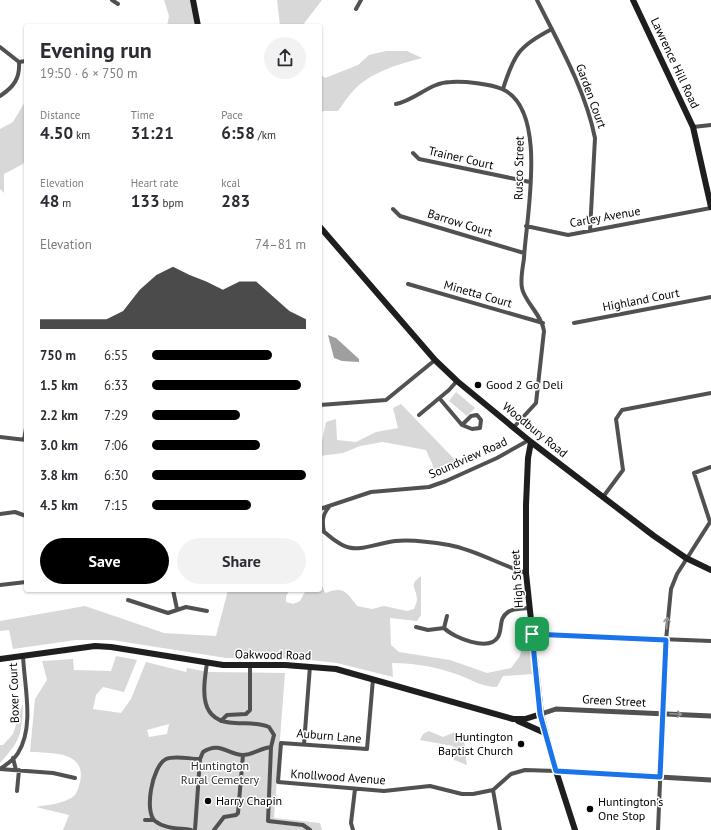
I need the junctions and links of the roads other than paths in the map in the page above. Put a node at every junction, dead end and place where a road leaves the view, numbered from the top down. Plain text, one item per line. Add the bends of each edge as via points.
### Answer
1 (112, 0) edge
2 (193, 0) edge
3 (361, 0) edge
4 (537, 0) edge
5 (633, 0) edge
6 (118, 4) dead end
7 (356, 9) dead end
8 (198, 24) edge
9 (552, 29) junction
10 (0, 47) edge
11 (24, 61) edge
12 (19, 62) junction
13 (503, 89) junction
14 (0, 96) edge
15 (396, 104) dead end
16 (711, 125) edge
17 (693, 127) junction
18 (413, 153) dead end
19 (530, 182) junction
20 (711, 208) edge
21 (393, 209) dead end
22 (526, 226) junction
23 (322, 229) edge
24 (590, 231) junction
25 (524, 253) junction
26 (408, 284) dead end
27 (711, 297) edge
28 (543, 323) junction
29 (574, 323) dead end
30 (435, 360) junction
31 (458, 381) junction
32 (711, 393) edge
33 (440, 399) junction
34 (322, 405) edge
35 (419, 415) dead end
36 (462, 425) junction
37 (514, 427) junction
38 (0, 438) edge
39 (24, 440) edge
40 (530, 441) junction
41 (711, 467) edge
42 (603, 497) junction
43 (329, 507) junction
44 (322, 509) edge
45 (0, 514) edge
46 (24, 515) edge
47 (710, 522) edge
48 (324, 532) joint
49 (686, 558) junction
50 (711, 570) edge
51 (526, 573) junction
52 (24, 582) edge
53 (0, 586) edge
54 (173, 592) edge
55 (128, 600) dead end
56 (529, 608) junction
57 (177, 609) junction
58 (207, 611) dead end
59 (447, 616) dead end
60 (416, 627) dead end
61 (444, 628) junction
62 (532, 634) junction
63 (666, 640) junction
64 (711, 641) edge
65 (22, 656) junction
66 (0, 659) edge
67 (207, 663) junction
68 (250, 665) junction
69 (310, 666) junction
70 (373, 678) junction
71 (662, 713) junction
72 (540, 714) junction
73 (711, 716) edge
74 (513, 719) junction
75 (221, 721) junction
76 (545, 733) junction
77 (304, 744) junction
78 (271, 747) junction
79 (243, 755) junction
80 (13, 758) junction
81 (200, 759) junction
82 (0, 769) edge
83 (17, 770) junction
84 (556, 771) junction
85 (660, 777) junction
86 (75, 778) dead end
87 (711, 780) edge
88 (278, 782) joint
89 (355, 789) junction
90 (493, 790) junction
91 (17, 791) dead end
92 (145, 820) dead end
93 (154, 820) junction
94 (191, 830) edge
95 (195, 830) edge
96 (214, 830) edge
97 (310, 830) edge
98 (353, 830) edge
99 (500, 830) edge
100 (575, 830) edge
101 (658, 830) edge

1 - 6 street
2 - 8 main road
3 - 7 street
4 - 9 street, Garden Court
5 - 17 main road, Lawrence Hill Road
9 - 13 street via 526,43 518,52
9 - 24 street, Garden Court via 576,81 595,138
10 - 12 street
11 - 12 street
12 - 14 street via 20,73 15,82
13 - 15 street via 452,82 436,84
13 - 19 street, Rusco Street via 514,98 528,122 532,150
16 - 17 street
17 - 20 main road, Lawrence Hill Road
18 - 19 street, Trainer Court via 419,159
19 - 22 street, Rusco Street
20 - 24 street, Carley Avenue
21 - 25 street, Barrow Court via 400,216
22 - 24 street, Carley Avenue via 568,235
22 - 25 street
23 - 30 main road, Woodbury Road
25 - 28 street via 522,289
26 - 28 street, Minetta Court
27 - 29 street, Highland Court
28 - 37 street via 536,403
30 - 31 main road, Woodbury Road
30 - 34 street via 386,400
31 - 33 street
31 - 37 main road, Woodbury Road
32 - 42 street via 622,410 616,418 622,470
33 - 35 street
33 - 36 street
36 - 36 street via 480,428 481,420 477,415 473,415
37 - 40 main road, Woodbury Road
38 - 39 street
40 - 42 main road, Woodbury Road
40 - 43 street, Soundview Road via 429,487 371,492
40 - 51 main road, High Street via 526,505
41 - 47 street via 694,473
42 - 49 main road, Woodbury Road
43 - 44 street, Soundview Road
43 - 48 street via 322,522
45 - 46 street via 15,512
47 - 49 street
48 - 51 street via 342,546 352,549 402,541 448,545
49 - 50 main road, Woodbury Road
63 -> 49 street via 671,589
51 - 56 main road, High Street
52 - 53 street
54 - 57 street
55 - 57 street via 168,613
56 - 61 street via 509,611 502,617 498,636 492,643 482,644 460,638
56 - 62 main road, High Street
57 - 58 street via 186,607
59 - 61 street
60 - 61 street via 428,630
62 - 63 street
62 - 72 main road, High Street
63 - 64 street
63 - 71 street
65 - 66 main road, Oakwood Road
65 - 67 main road, Oakwood Road via 80,648 111,647
65 - 80 street, Boxer Court via 27,720 24,738
67 - 68 main road, Oakwood Road
67 - 75 street via 203,699 210,713
68 - 69 main road, Oakwood Road
68 - 75 street via 250,710 246,714 227,715
69 - 70 main road, Oakwood Road
69 - 77 street
70 - 74 main road, Oakwood Road
70 - 77 street, Auburn Lane via 367,750
71 - 72 street, Green Street via 556,708
71 -> 73 street, Green Street
71 - 85 street
72 - 74 main road, Oakwood Road via 525,719
72 - 76 main road, High Street
74 - 76 main road
75 - 78 street via 269,727 274,735
76 - 84 main road, High Street
77 - 88 street, Auburn Lane via 281,743
78 - 79 street
78 - 97 street via 268,822 299,824
79 - 81 street via 214,747 203,752
79 - 96 street via 238,816 224,817
80 - 82 street, Boxer Court
80 - 83 street
81 - 93 street via 166,759 160,764 155,772 151,790 151,814
81 - 95 street
82 - 83 street
83 - 86 street
83 - 91 street
84 - 85 street
84 - 90 street via 525,770 511,774
84 - 100 main road, High Street
85 - 87 street
85 - 101 street
88 - 89 street, Knollwood Avenue
89 - 90 street, Knollwood Avenue via 384,791 430,786 462,794
89 - 98 street via 351,823
90 - 99 street
92 - 93 street
93 - 94 street via 165,826

